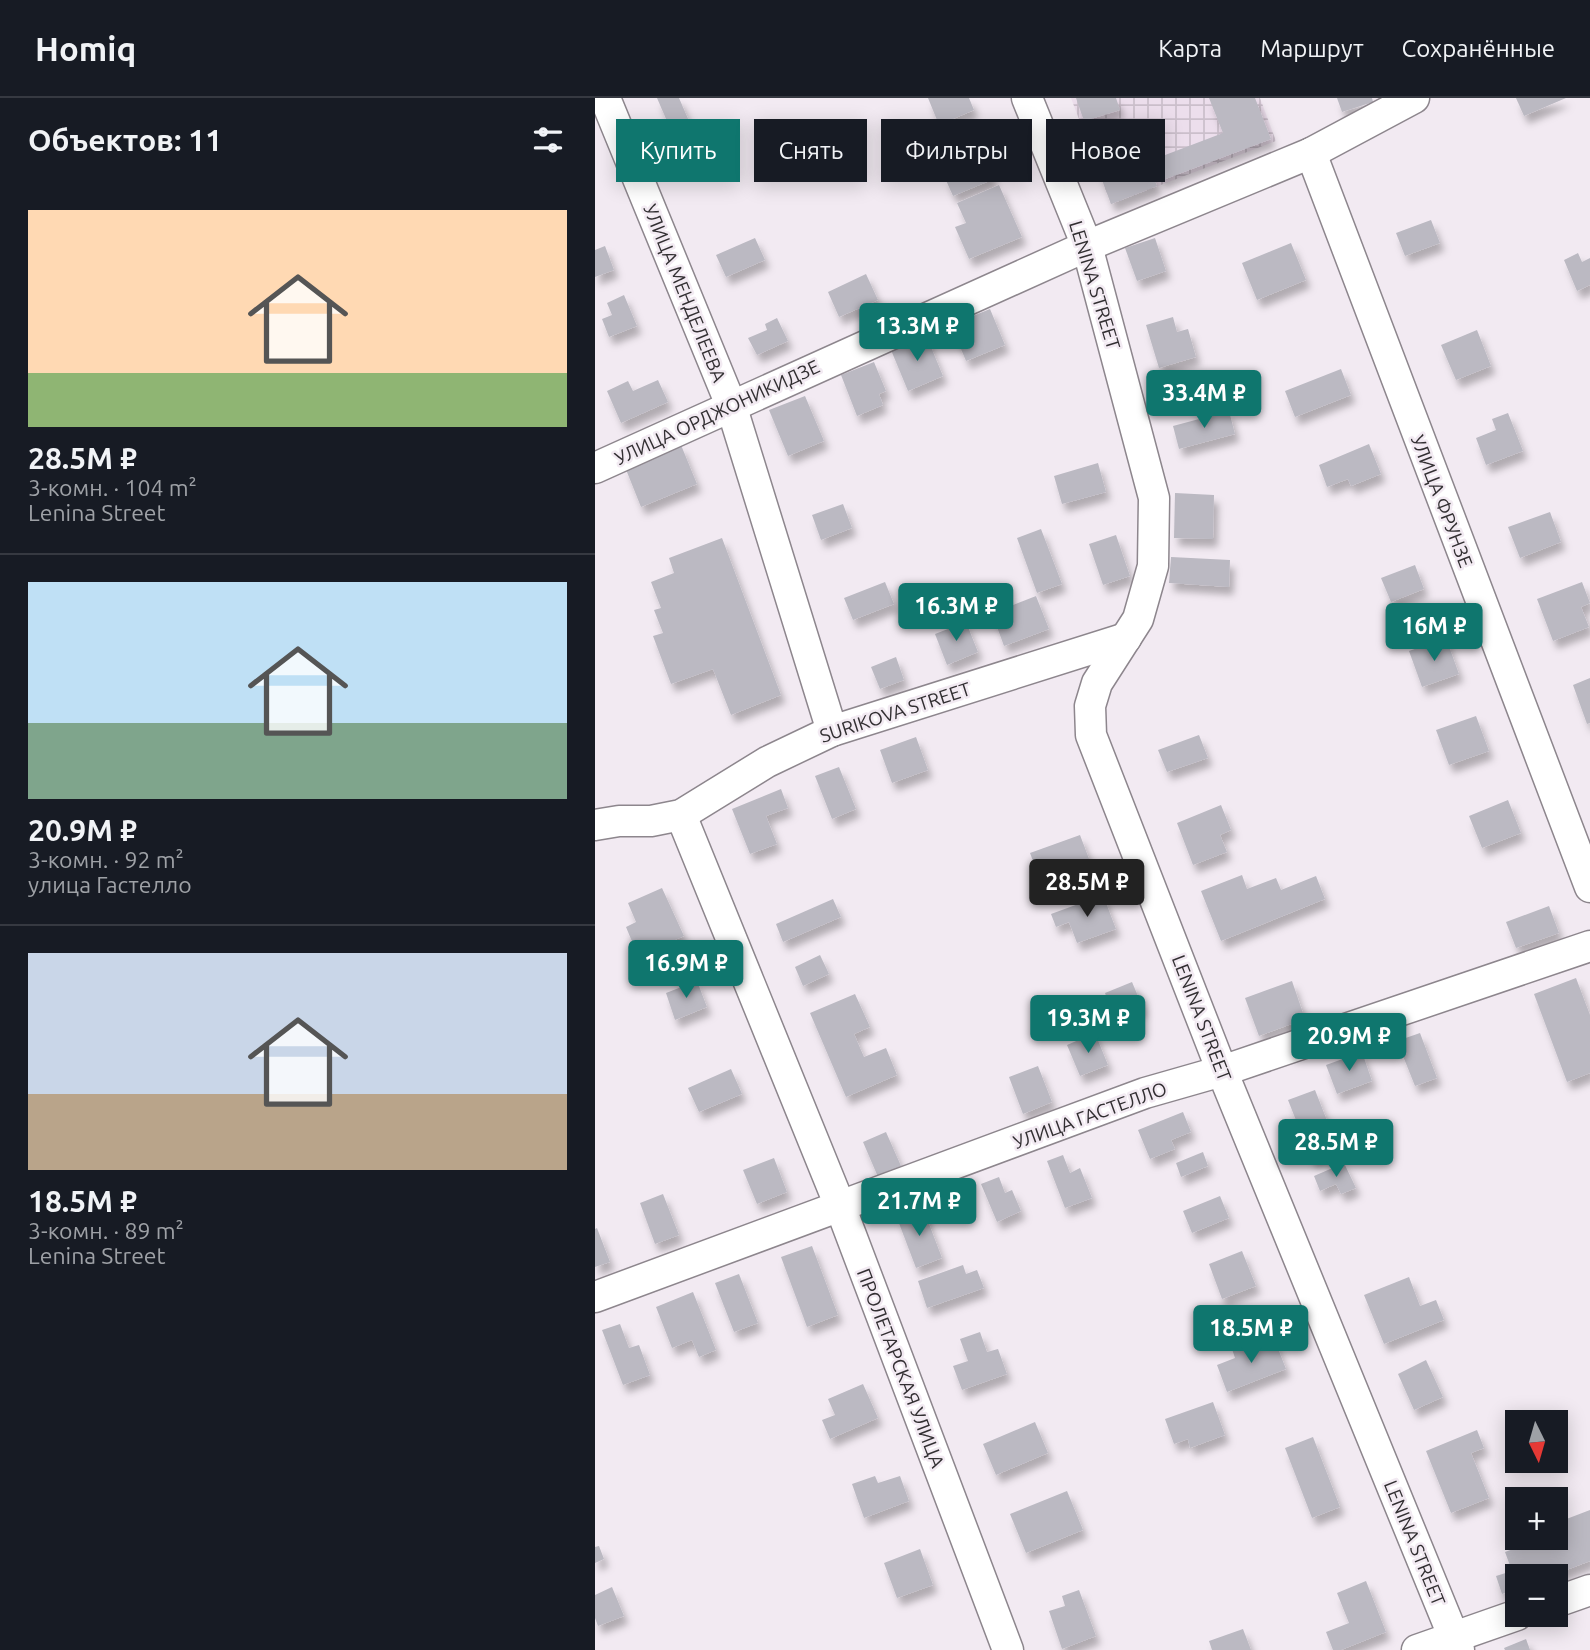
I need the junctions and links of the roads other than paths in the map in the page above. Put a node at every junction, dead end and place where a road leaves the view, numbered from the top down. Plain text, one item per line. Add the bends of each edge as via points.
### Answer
1 (605, 98) edge
2 (1027, 98) edge
3 (1414, 98) edge
4 (1311, 153) junction
5 (1087, 246) junction
6 (731, 405) junction
7 (595, 468) edge
8 (1126, 638) junction
9 (832, 731) junction
10 (681, 815) junction
11 (595, 825) edge
12 (1590, 887) edge
13 (1590, 946) edge
14 (1222, 1071) junction
15 (840, 1206) junction
16 (595, 1297) edge
17 (1590, 1590) edge
18 (1568, 1598) edge
19 (1505, 1621) edge
20 (1456, 1644) edge
21 (1008, 1650) edge
22 (1417, 1650) edge

1 - 6 street, УЛИЦА МЕНДЕЛЕЕВА
2 - 5 street, LENINA STREET
3 - 4 street, УЛИЦА ОРДЖОНИКИДЗЕ
4 - 5 street, УЛИЦА ОРДЖОНИКИДЗЕ
4 - 12 street, УЛИЦА ФРУНЗЕ
5 - 6 street, УЛИЦА ОРДЖОНИКИДЗЕ
5 - 8 street, LENINA STREET via 1154,498 1153,566 1138,619
6 - 7 street, УЛИЦА ОРДЖОНИКИДЗЕ
6 - 9 street, УЛИЦА МЕНДЕЛЕЕВА
8 - 9 street, SURIKOVA STREET
8 - 14 street, LENINA STREET via 1097,682 1090,706 1091,735
9 - 10 street, SURIKOVA STREET via 767,762
10 - 11 street, SURIKOVA STREET
10 - 15 street, ПРОЛЕТАРСКАЯ УЛИЦА
13 - 14 street, УЛИЦА ГАСТЕЛЛО
14 - 15 street, УЛИЦА ГАСТЕЛЛО via 1145,1093
14 - 20 street, LENINA STREET
15 - 16 street, УЛИЦА ГАСТЕЛЛО
15 - 21 street, ПРОЛЕТАРСКАЯ УЛИЦА
17 - 18 street
19 - 20 street
20 - 22 street

